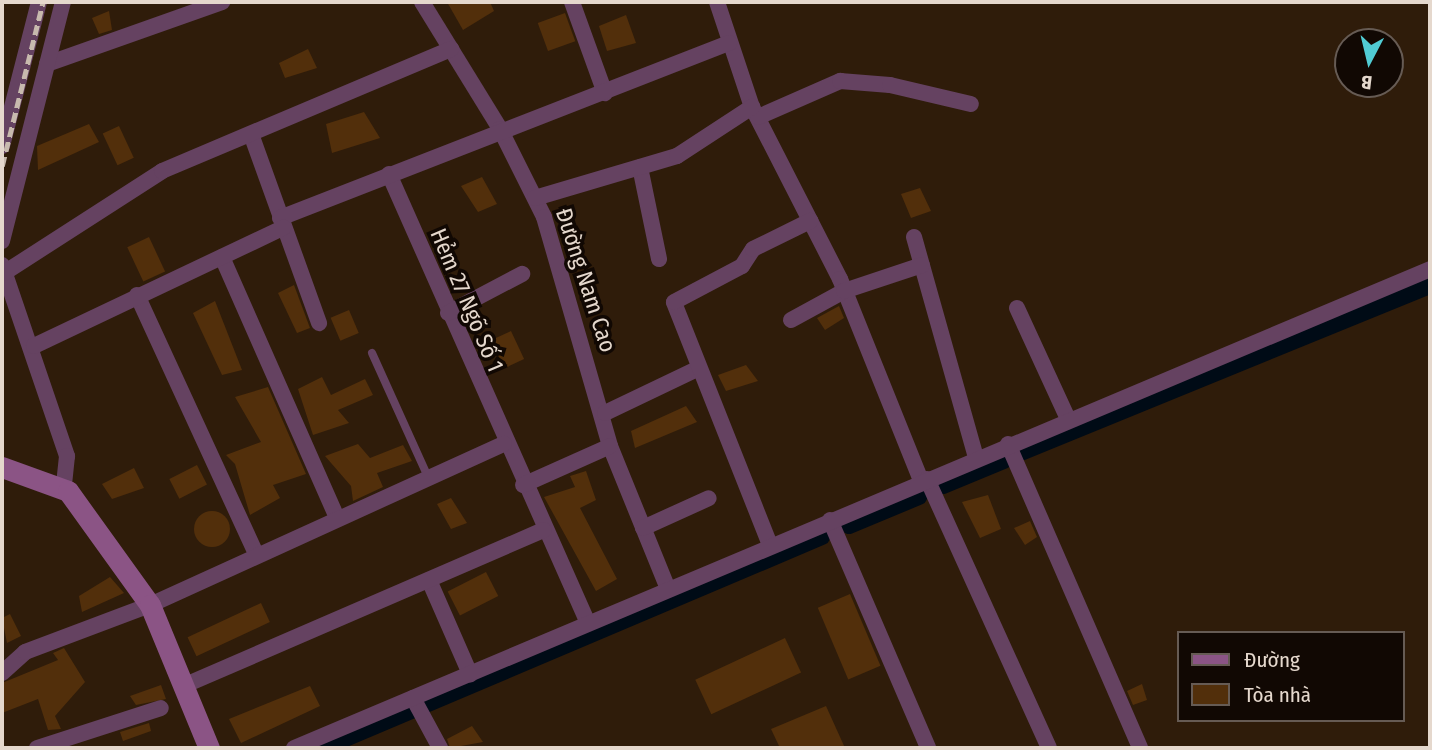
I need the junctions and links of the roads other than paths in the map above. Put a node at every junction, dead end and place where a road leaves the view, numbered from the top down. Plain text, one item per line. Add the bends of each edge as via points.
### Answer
1 (39, 2) edge
2 (62, 2) edge
3 (222, 2) edge
4 (572, 2) edge
5 (717, 2) edge
6 (429, 4) edge
7 (729, 43) junction
8 (451, 49) junction
9 (47, 64) junction
10 (605, 93) junction
11 (971, 104) dead end
12 (755, 112) junction
13 (500, 129) junction
14 (251, 134) junction
15 (2, 146) edge
16 (640, 167) junction
17 (389, 174) junction
18 (535, 198) junction
19 (810, 221) junction
20 (281, 223) junction
21 (914, 237) dead end
22 (2, 241) edge
23 (222, 257) junction
24 (659, 259) dead end
25 (922, 265) junction
26 (3, 269) edge
27 (1430, 269) edge
28 (522, 274) dead end
29 (844, 291) junction
30 (137, 295) junction
31 (1017, 308) dead end
32 (448, 313) junction
33 (791, 320) dead end
34 (319, 323) dead end
35 (34, 346) junction
36 (372, 353) dead end
37 (697, 369) junction
38 (605, 414) junction
39 (1068, 419) junction
40 (504, 444) junction
41 (1008, 444) junction
42 (610, 446) junction
43 (976, 458) junction
44 (2, 467) edge
45 (428, 477) junction
46 (924, 480) junction
47 (523, 485) junction
48 (64, 487) junction
49 (709, 498) dead end
50 (337, 518) junction
51 (830, 520) junction
52 (643, 528) junction
53 (544, 530) junction
54 (771, 545) junction
55 (257, 556) junction
56 (429, 580) junction
57 (668, 589) junction
58 (149, 605) junction
59 (588, 623) junction
60 (2, 673) edge
61 (470, 674) junction
62 (183, 686) junction
63 (412, 698) junction
64 (161, 708) dead end
65 (37, 748) edge
66 (209, 748) edge
67 (294, 748) edge
68 (440, 748) edge
69 (928, 748) edge
70 (1049, 748) edge
71 (1140, 748) edge

1 - 15 street
2 - 9 street
3 - 9 street
4 - 10 street
5 - 7 street
6 - 8 street, Đường Nam Cao
7 - 10 street
7 - 12 street
8 - 13 street, Đường Nam Cao
8 - 14 street
9 - 22 street
10 - 13 street
11 - 12 street via 890,85 840,81
12 - 16 street via 677,156
12 - 19 street
13 - 17 street
13 - 18 street, Đường Nam Cao
14 - 20 street
14 - 26 street via 152,177
16 - 18 street
16 - 24 street
17 - 20 street
17 - 32 street, Hẻm 27 Ngõ Số 1
18 - 38 street, Đường Nam Cao
19 - 29 street
19 - 37 street via 753,249 742,266 676,298 678,323
20 - 23 street
20 - 34 street
21 - 25 street
23 - 30 street
23 - 50 street
25 - 29 street
25 - 43 street
26 - 35 street
27 - 39 street
28 - 32 street
29 - 33 street
29 - 46 street
30 - 35 street
30 - 55 street
31 - 39 street
32 - 40 street, Hẻm 27 Ngõ Số 1
35 - 48 street via 67,456
36 - 45 lane
37 - 38 street
37 - 54 street
38 - 42 street, Đường Nam Cao
39 - 41 street
40 - 45 street
40 - 47 street, Hẻm 27 Ngõ Số 1
41 - 43 street
41 - 71 street
42 - 47 street
42 - 52 street, Đường Nam Cao
43 - 46 street
44 - 48 main road
45 - 50 street
46 - 51 street
46 - 70 street
47 - 53 street, Hẻm 27 Ngõ Số 1
48 - 58 main road
49 - 52 street
50 - 55 street
51 - 54 street
51 - 69 street
52 - 57 street, Đường Nam Cao
53 - 56 street
53 - 59 street, Hẻm 27 Ngõ Số 1
54 - 57 street
55 - 58 street
56 - 61 street
56 - 62 street
57 - 59 street
58 - 60 street via 25,652
58 - 62 main road
59 - 61 street
61 - 63 street
62 - 66 main road
63 - 67 street
63 - 68 street
64 - 65 street

